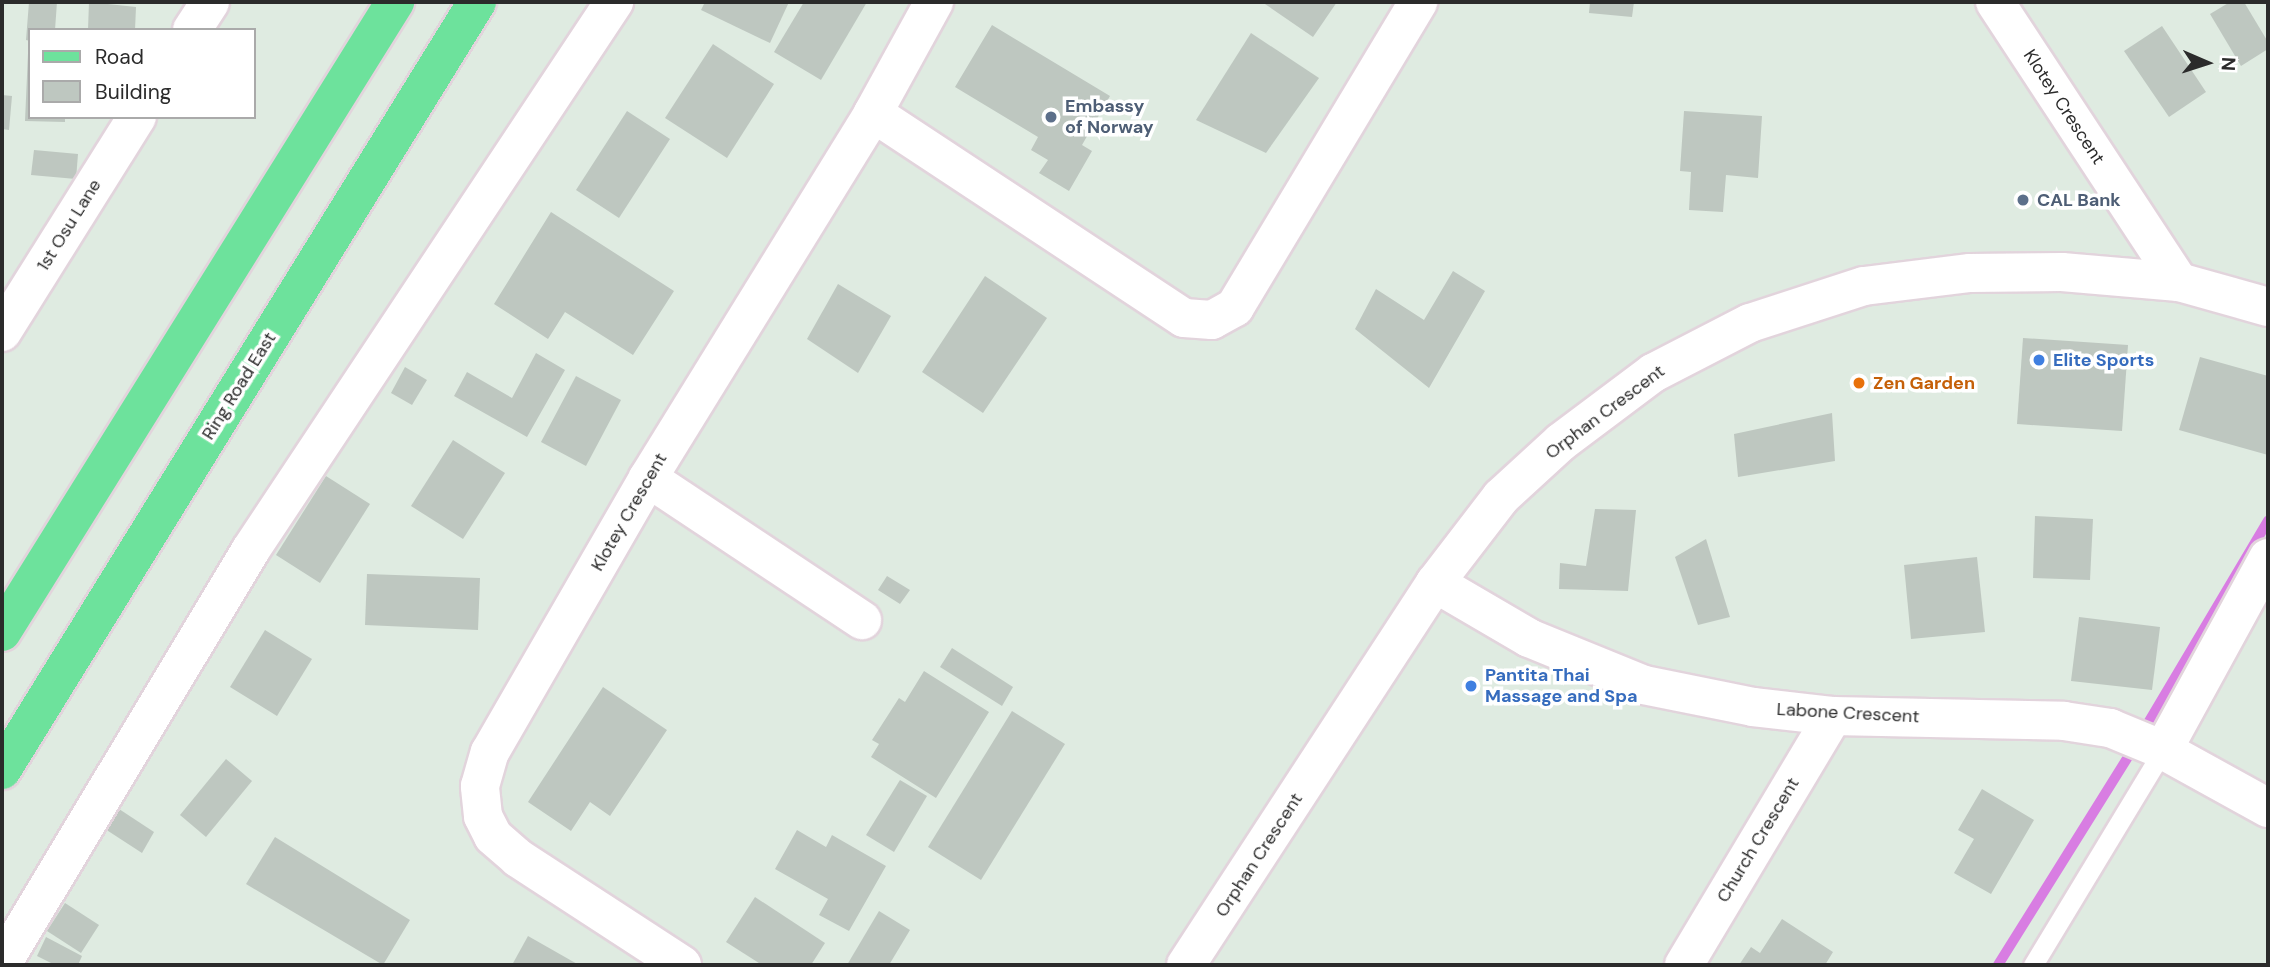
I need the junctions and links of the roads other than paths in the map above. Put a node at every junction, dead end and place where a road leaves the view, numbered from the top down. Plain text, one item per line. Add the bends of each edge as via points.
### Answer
1 (210, 2) edge
2 (394, 2) edge
3 (477, 2) edge
4 (614, 2) edge
5 (934, 2) edge
6 (1418, 2) edge
7 (1995, 2) edge
8 (193, 28) edge
9 (873, 113) junction
10 (136, 119) edge
11 (2179, 282) junction
12 (2268, 307) edge
13 (2, 332) edge
14 (649, 478) junction
15 (2268, 558) edge
16 (1435, 583) junction
17 (862, 620) dead end
18 (2, 632) edge
19 (1833, 716) junction
20 (2163, 750) junction
21 (2, 770) edge
22 (2268, 808) edge
23 (2, 964) edge
24 (682, 965) edge
25 (1186, 965) edge
26 (1684, 965) edge
27 (2033, 965) edge

1 - 8 street
2 - 18 main road
3 - 21 main road, Ring Road East
4 - 23 street via 250,551
5 - 9 street, Klotey Crescent
6 - 9 street via 1236,307 1212,320 1184,318
7 - 11 street, Klotey Crescent
9 - 14 street, Klotey Crescent
10 - 13 street, 1st Osu Lane
11 - 12 street, Orphan Crescent
11 - 16 street, Orphan Crescent via 2062,272 1970,273 1864,286 1750,323 1653,373 1561,442 1501,497
14 - 17 street
14 - 24 street, Klotey Crescent via 490,752 480,786 483,816 501,844
15 - 20 street
16 - 19 street, Labone Crescent via 1529,638 1644,685 1753,707
16 - 25 street, Orphan Crescent
19 - 20 street, Labone Crescent via 2064,722 2110,728
19 - 26 street, Church Crescent
20 - 22 street, Labone Crescent
20 - 27 lane

